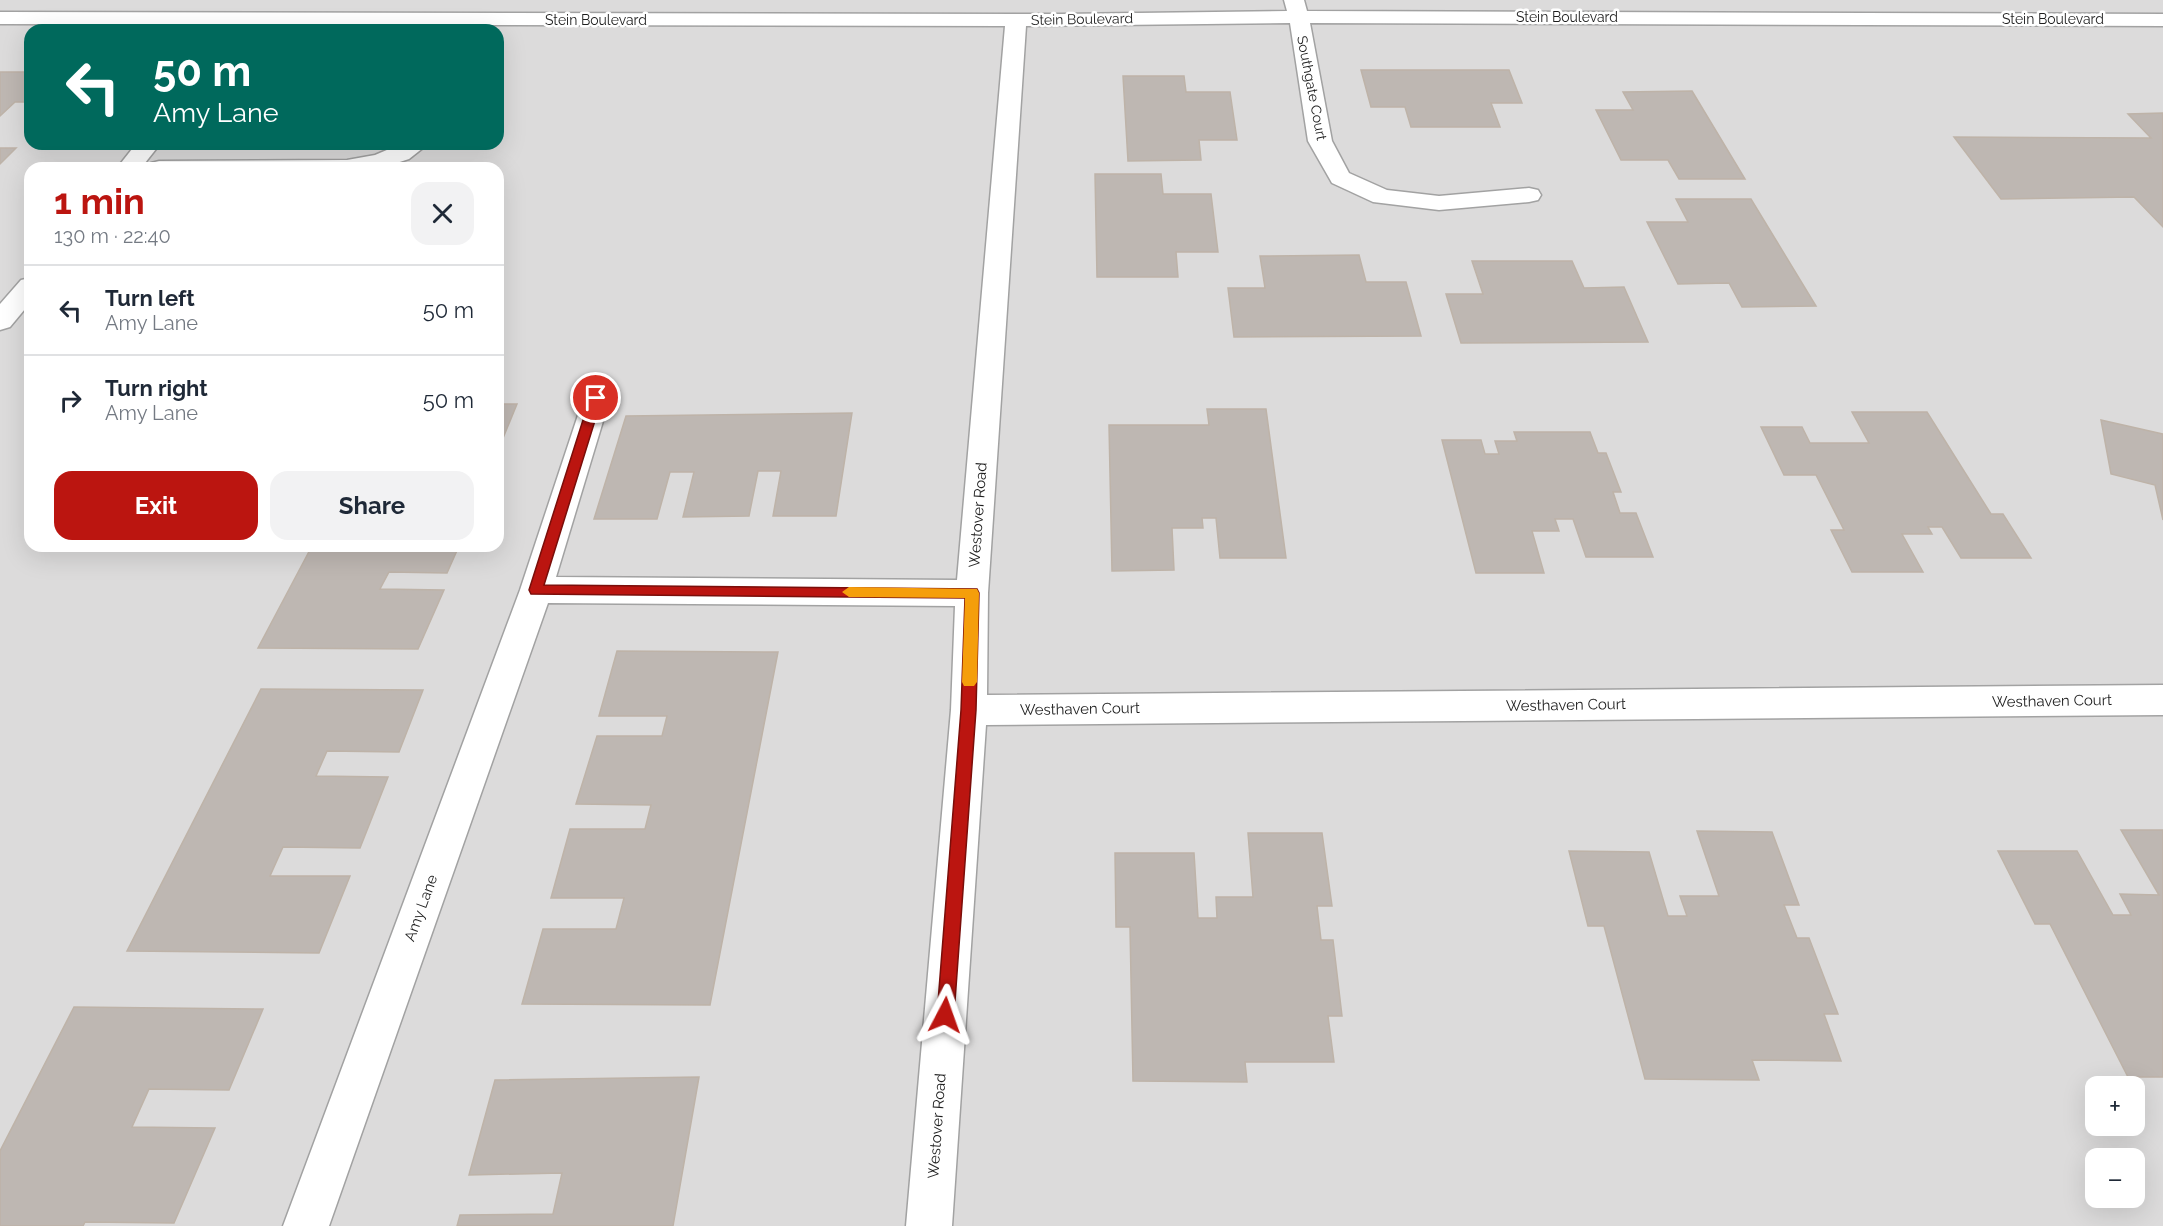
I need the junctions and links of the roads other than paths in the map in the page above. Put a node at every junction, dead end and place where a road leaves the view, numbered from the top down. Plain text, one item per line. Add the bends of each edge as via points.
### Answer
1 (63, 0) edge
2 (551, 0) edge
3 (1791, 0) edge
4 (1297, 8) edge
5 (1803, 17) junction
6 (0, 18) edge
7 (44, 18) junction
8 (541, 20) junction
9 (1016, 20) junction
10 (2163, 20) edge
11 (248, 24) edge
12 (504, 25) edge
13 (143, 150) edge
14 (405, 150) edge
15 (134, 162) edge
16 (377, 162) edge
17 (1529, 195) dead end
18 (24, 293) edge
19 (0, 321) edge
20 (596, 398) dead end
21 (536, 590) junction
22 (972, 593) junction
23 (2163, 700) edge
24 (969, 710) junction
25 (306, 1226) edge
26 (929, 1226) edge

1 - 7 street
2 - 8 street
3 - 5 street
4 - 5 street, Stein Boulevard
4 - 9 street, Stein Boulevard
4 - 17 street, Southgate Court via 1320,141 1340,178 1382,197 1439,203
5 - 10 street, Stein Boulevard
6 - 7 street, Stein Boulevard
7 - 11 street, Stein Boulevard
8 - 9 street, Stein Boulevard
8 - 12 street, Stein Boulevard
9 - 22 street, Westover Road
13 - 15 street
14 - 16 street
18 - 19 street
20 - 21 street, Amy Lane
21 - 22 street
21 - 25 street, Amy Lane
22 - 24 street, Westover Road
23 - 24 street, Westhaven Court
24 - 26 street, Westover Road

